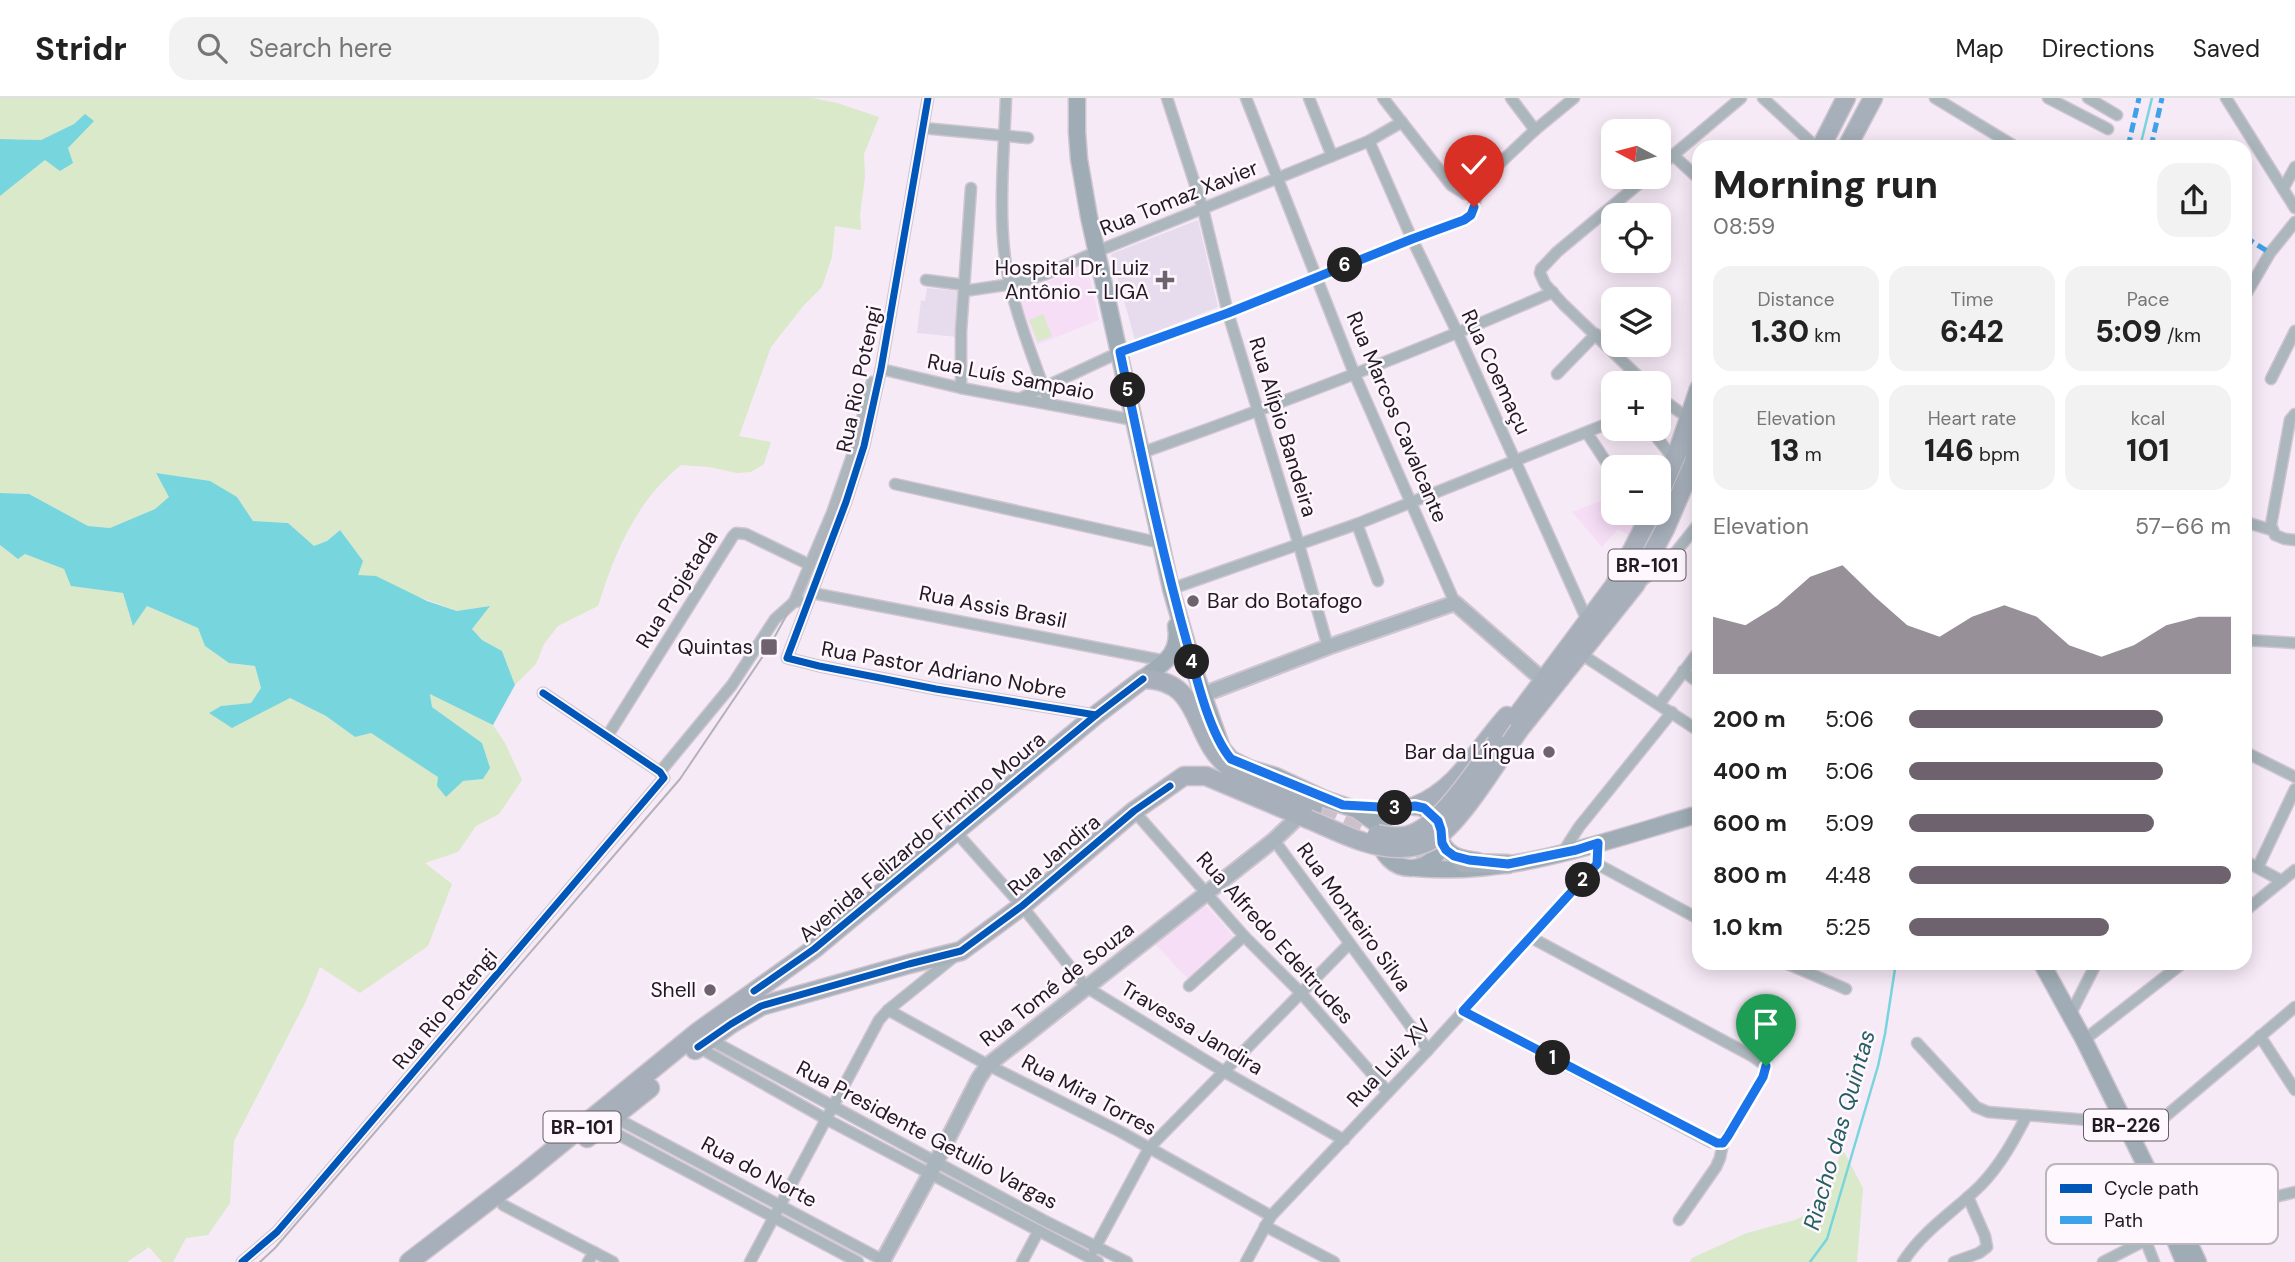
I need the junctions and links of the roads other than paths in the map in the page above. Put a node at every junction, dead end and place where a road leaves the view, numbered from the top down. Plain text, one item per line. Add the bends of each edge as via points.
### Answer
1 (928, 98) edge
2 (1006, 98) edge
3 (1077, 98) edge
4 (1167, 98) edge
5 (1246, 98) edge
6 (1309, 98) edge
7 (1511, 98) edge
8 (1574, 98) edge
9 (1741, 98) edge
10 (1763, 98) edge
11 (1846, 98) edge
12 (1873, 98) edge
13 (1934, 98) edge
14 (2048, 98) edge
15 (2088, 98) edge
16 (2226, 98) edge
17 (1387, 100) edge
18 (2104, 103) edge
19 (2117, 115) dead end
20 (1402, 122) junction
21 (923, 128) junction
22 (2108, 129) dead end
23 (1535, 130) junction
24 (1005, 137) junction
25 (1028, 138) dead end
26 (1811, 140) edge
27 (1823, 140) edge
28 (1851, 140) edge
29 (2004, 140) edge
30 (1369, 141) junction
31 (1673, 155) joint
32 (1332, 156) junction
33 (2295, 167) edge
34 (1692, 173) edge
35 (1278, 178) junction
36 (971, 188) dead end
37 (1633, 189) edge
38 (2283, 189) junction
39 (1476, 194) junction
40 (2294, 205) edge
41 (1203, 209) junction
42 (2295, 222) edge
43 (1412, 239) junction
44 (1098, 251) junction
45 (1317, 277) junction
46 (926, 280) dead end
47 (1010, 284) junction
48 (2252, 284) edge
49 (964, 288) junction
50 (1552, 292) junction
51 (1228, 313) junction
52 (2295, 331) edge
53 (1458, 334) junction
54 (1596, 334) junction
55 (885, 345) junction
56 (1120, 352) junction
57 (881, 369) junction
58 (1633, 371) edge
59 (1354, 373) junction
60 (1557, 374) dead end
61 (2271, 379) dead end
62 (961, 388) junction
63 (1044, 389) junction
64 (1018, 399) junction
65 (1049, 404) junction
66 (1671, 406) edge
67 (1692, 407) edge
68 (1257, 412) junction
69 (2295, 414) edge
70 (1688, 418) junction
71 (1134, 420) junction
72 (1601, 427) edge
73 (1587, 433) junction
74 (1660, 441) edge
75 (1141, 453) junction
76 (1601, 455) edge
77 (1516, 460) junction
78 (1675, 460) junction
79 (1692, 466) edge
80 (1671, 469) edge
81 (895, 484) dead end
82 (1410, 503) junction
83 (1357, 524) junction
84 (2252, 524) edge
85 (1644, 525) edge
86 (1692, 532) edge
87 (2273, 532) junction
88 (2295, 540) edge
89 (1161, 543) junction
90 (1299, 545) junction
91 (810, 565) junction
92 (1378, 581) dead end
93 (1635, 585) junction
94 (1171, 589) junction
95 (812, 593) junction
96 (794, 602) junction
97 (1455, 603) junction
98 (1587, 620) junction
99 (2252, 640) edge
100 (2295, 643) edge
101 (1328, 647) junction
102 (1581, 654) junction
103 (787, 658) joint
104 (1692, 659) edge
105 (1166, 661) junction
106 (1683, 671) junction
107 (1566, 673) junction
108 (1692, 678) edge
109 (1143, 679) junction
110 (1538, 686) junction
111 (543, 693) dead end
112 (1202, 695) junction
113 (1660, 704) junction
114 (1672, 712) junction
115 (1096, 715) junction
116 (1692, 726) edge
117 (1512, 731) junction
118 (608, 735) junction
119 (2252, 756) edge
120 (1228, 766) junction
121 (660, 772) junction
122 (2295, 777) edge
123 (2295, 789) edge
124 (1292, 792) dead end
125 (1343, 805) junction
126 (1406, 807) junction
127 (1134, 811) junction
128 (1305, 816) junction
129 (1692, 816) edge
130 (1381, 827) junction
131 (956, 832) junction
132 (1274, 840) junction
133 (1442, 841) junction
134 (1598, 843) junction
135 (1562, 853) junction
136 (1387, 858) junction
137 (1463, 863) tunnel mouth
138 (1508, 864) junction
139 (1597, 864) junction
140 (2252, 864) edge
141 (2258, 867) junction
142 (1416, 868) junction
143 (2295, 870) edge
144 (2282, 881) junction
145 (1207, 893) junction
146 (2252, 905) edge
147 (1022, 906) junction
148 (1692, 915) edge
149 (1244, 936) junction
150 (1530, 937) junction
151 (1349, 944) junction
152 (961, 951) junction
153 (1802, 970) edge
154 (2045, 970) edge
155 (2093, 970) edge
156 (2173, 970) edge
157 (1189, 986) dead end
158 (1086, 987) junction
159 (1846, 989) dead end
160 (1301, 993) junction
161 (2295, 1007) edge
162 (888, 1010) junction
163 (1463, 1011) junction
164 (2070, 1015) junction
165 (2260, 1036) junction
166 (2084, 1040) junction
167 (1917, 1042) dead end
168 (704, 1043) junction
169 (1428, 1050) junction
170 (988, 1065) junction
171 (1223, 1071) junction
172 (2295, 1090) edge
173 (1388, 1091) junction
174 (833, 1107) junction
175 (2026, 1115) junction
176 (826, 1119) junction
177 (608, 1122) junction
178 (2125, 1123) junction
179 (1344, 1140) junction
180 (1725, 1140) junction
181 (2135, 1142) junction
182 (1149, 1148) junction
183 (2145, 1164) edge
184 (933, 1168) junction
185 (2295, 1192) edge
186 (2278, 1196) edge
187 (1968, 1197) junction
188 (503, 1205) junction
189 (781, 1206) junction
190 (1271, 1216) junction
191 (774, 1218) junction
192 (1679, 1220) dead end
193 (1265, 1226) junction
194 (1038, 1232) junction
195 (2141, 1244) edge
196 (2146, 1244) edge
197 (2180, 1244) edge
198 (2187, 1244) edge
199 (1096, 1246) junction
200 (594, 1252) junction
201 (884, 1261) edge
202 (1092, 1261) edge
203 (242, 1262) edge
204 (410, 1262) edge
205 (428, 1262) edge
206 (588, 1262) edge
207 (613, 1262) edge
208 (750, 1262) edge
209 (858, 1262) edge
210 (1022, 1262) edge
211 (1127, 1262) edge
212 (1246, 1262) edge
213 (1334, 1262) edge
214 (1903, 1262) edge
215 (1955, 1262) edge
216 (2103, 1262) edge
217 (2154, 1262) edge
218 (2184, 1262) edge
219 (2198, 1262) edge

1 - 21 street, Rua Rio Potengi
2 - 24 street
3 - 44 main road via 1079,159
4 - 41 street, Rua Alípio Bandeira
5 - 35 street, Rua Marcos Cavalcante
6 - 32 street
7 - 23 street
8 - 23 street
9 - 31 street
10 - 26 street
11 - 27 highway
12 - 28 highway
13 - 29 street
14 - 22 street
15 - 18 street
16 - 38 street
17 - 20 street
18 - 19 street
20 - 30 street, Rua Tomaz Xavier
20 - 39 street via 1451,185 1465,194
21 - 24 street
21 - 55 street, Rua Rio Potengi
23 - 39 street via 1481,181
24 - 25 street
24 - 47 street via 1004,224
30 - 32 street, Rua Tomaz Xavier
30 - 43 street, Rua Coemaçu
31 - 34 street
32 - 35 street, Rua Tomaz Xavier
33 - 38 street
35 - 41 street, Rua Tomaz Xavier
35 - 45 street, Rua Marcos Cavalcante
36 - 49 street
37 - 50 street via 1541,269
38 - 40 street
39 - 43 street via 1471,215 1464,220
41 - 44 street, Rua Tomaz Xavier
41 - 51 street, Rua Alípio Bandeira
42 - 48 street
43 - 45 street
43 - 53 street, Rua Coemaçu
44 - 47 street, Rua Tomaz Xavier
44 - 56 main road
45 - 51 street
45 - 59 street, Rua Marcos Cavalcante
46 - 49 street, Rua Tomaz Xavier
47 - 49 street, Rua Tomaz Xavier
47 - 63 street
49 - 62 street
50 - 53 street
50 - 54 street
51 - 56 street
51 - 68 street, Rua Alípio Bandeira
52 - 61 street
53 - 59 street
53 - 77 street, Rua Coemaçu
54 - 58 street
54 - 60 street
55 - 57 street, Rua Rio Potengi
55 - 91 street, Rua Rio Potengi via 852,456
56 - 63 street
56 - 71 main road
57 - 62 street, Rua Luís Sampaio
57 - 95 street, Rua Rio Potengi via 859,465
59 - 68 street
59 - 82 street, Rua Marcos Cavalcante
62 - 64 street, Rua Luís Sampaio
63 - 64 street
63 - 65 street
64 - 65 street, Rua Luís Sampaio
65 - 71 street, Rua Luís Sampaio
66 - 70 street
67 - 70 highway
68 - 75 street
68 - 90 street, Rua Alípio Bandeira
69 - 87 street via 2290,420 2270,525
70 - 78 highway
71 - 75 main road
72 - 73 street
73 - 76 street
73 - 77 street
74 - 78 street
75 - 89 main road
77 - 82 street
77 - 98 street, Rua Coemaçu
78 - 80 highway
79 - 93 highway, BR-101
81 - 89 street
82 - 83 street
82 - 97 street, Rua Marcos Cavalcante
83 - 90 street
83 - 92 street
84 - 87 street
85 - 98 highway, BR-101 via 1614,586
86 - 93 street via 1665,564
87 - 88 street
89 - 94 main road
90 - 94 street
90 - 101 street, Rua Alípio Bandeira
91 - 96 street, Rua Rio Potengi
91 - 118 street, Rua Projetada via 736,533
93 - 102 highway, BR-101
94 - 105 main road via 1178,637
94 - 112 main road
95 - 96 street, Rua Rio Potengi
95 - 103 street, Rua Rio Potengi
95 - 105 street, Rua Assis Brasil
96 - 121 street, Rua Rio Potengi via 772,622 732,685
97 - 101 street
97 - 110 street, Rua Marcos Cavalcante
98 - 110 highway, BR-101
99 - 100 street
101 - 112 street
102 - 107 highway, BR-101
102 - 113 street
103 - 115 street, Rua Pastor Adriano Nobre via 936,690
104 - 106 street
105 - 109 main road
106 - 108 street
106 - 113 street
107 - 117 highway, BR-101
107 - 133 highway via 1548,707
109 - 115 highway, Avenida Felizardo Firmino Moura / BR-101
109 - 120 highway, BR-101 via 1168,682 1178,690
110 - 117 highway, BR-101
110 - 126 highway via 1511,711 1455,780 1431,800
111 - 118 street
112 - 125 main road via 1222,748 1231,759
113 - 114 street
114 - 116 street
114 - 135 street
115 - 131 highway, Avenida Felizardo Firmino Moura / BR-101
117 - 128 highway, BR-101, bridge via 1442,813 1408,835 1388,836
118 - 121 street
119 - 122 street
120 - 124 highway
120 - 128 highway, BR-101
121 - 203 street, Rua Rio Potengi via 663,779 415,1072 276,1231
123 - 141 street
125 - 126 main road
125 - 130 main road
126 - 130 main road via 1384,820
126 - 133 main road via 1432,813
127 - 128 highway, Rua Jandira / BR-101 via 1184,776 1206,776
127 - 145 street, Rua Alfredo Edeltrudes
127 - 147 highway, Rua Jandira / BR-101
128 - 132 street, Rua Tomé de Souza
128 - 136 main road via 1320,833
129 - 134 main road
130 - 136 main road via 1380,843
131 - 147 street, Travessa Jandira
131 - 204 highway, Avenida Felizardo Firmino Moura / BR-101 via 814,949 699,1031
132 - 145 street, Rua Tomé de Souza
132 - 151 street, Rua Monteiro Silva
133 - 138 main road via 1454,856
133 - 142 main road via 1437,855
134 - 135 main road
134 - 139 street
135 - 138 main road
136 - 142 main road via 1402,867
137 - 138 highway
138 - 142 main road
139 - 148 street
139 - 150 street, Rua Luiz XV
140 - 141 street
141 - 144 street
143 - 144 street
144 - 146 street
145 - 149 street, Rua Alfredo Edeltrudes
145 - 158 street, Rua Tomé de Souza
147 - 152 highway, Rua Jandira / BR-101
147 - 158 street, Travessa Jandira
149 - 157 street
149 - 160 street, Rua Alfredo Edeltrudes
150 - 163 street, Rua Luiz XV
150 - 180 street via 1766,1066
151 - 160 street
151 - 169 street, Rua Monteiro Silva
152 - 162 street, Rua Jandira
152 - 168 highway, BR-101 via 779,1000 746,1014
153 - 159 street
154 - 164 main road, BR-226
155 - 164 street
156 - 166 street
158 - 170 street, Rua Tomé de Souza
158 - 171 street, Travessa Jandira
160 - 171 street
160 - 173 street, Rua Alfredo Edeltrudes
161 - 165 street
162 - 170 street, Rua Mira Torres
162 - 174 street, Rua Jandira via 871,1032
163 - 169 street, Rua Luiz XV
163 - 180 street via 1711,1142
164 - 166 main road, BR-226
165 - 172 street
165 - 181 street
166 - 178 main road, BR-226
167 - 175 street via 1976,1107
168 - 174 street, Rua Presidente Getulio Vargas
168 - 176 street, Rua Presidente Getulio Vargas
168 - 177 highway, BR-101
169 - 173 street, Rua Luiz XV
170 - 182 street, Rua Mira Torres
170 - 184 street, Rua Tomé de Souza
171 - 179 street, Travessa Jandira
171 - 182 street
173 - 179 street, Rua Luiz XV
174 - 176 street, Rua Jandira
174 - 184 street, Rua Presidente Getulio Vargas
175 - 178 street
175 - 187 street via 2004,1156
176 - 184 street, Rua Presidente Getulio Vargas
176 - 189 street, Rua Jandira
177 - 188 highway, BR-101
177 - 189 street, Rua do Norte
177 - 191 street, Rua do Norte
178 - 181 main road, BR-226
179 - 190 street, Rua Luiz XV
180 - 192 street via 1716,1167
181 - 183 main road, BR-226
182 - 190 street, Rua Mira Torres
182 - 199 street
184 - 194 street, Rua Presidente Getulio Vargas
184 - 199 street, Rua Presidente Getulio Vargas
184 - 201 street, Rua Tomé de Souza
185 - 186 street
187 - 214 street via 1920,1240
187 - 215 street via 1987,1247
188 - 200 street
188 - 205 highway, BR-101
189 - 191 street, Rua Jandira
189 - 201 street, Rua do Norte
190 - 193 street, Rua Luiz XV
191 - 208 street, Rua Jandira
191 - 209 street, Rua do Norte
193 - 212 street, Rua Luiz XV
193 - 213 street
194 - 202 street, Rua Presidente Getulio Vargas
194 - 210 street
195 - 216 street
196 - 217 street
197 - 218 main road, BR-226
198 - 219 main road, BR-226
199 - 202 street
199 - 211 street, Rua Presidente Getulio Vargas
200 - 206 street
200 - 207 street

